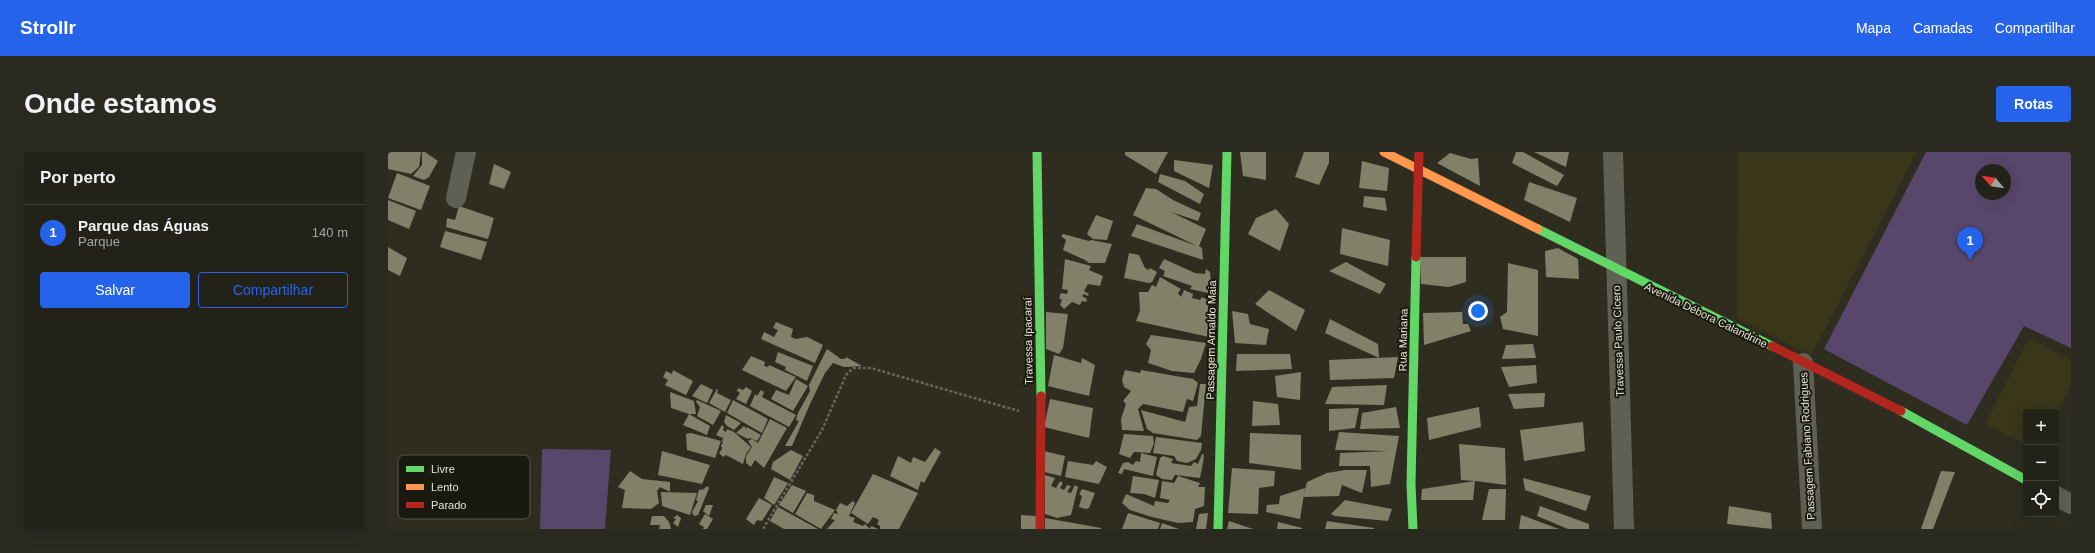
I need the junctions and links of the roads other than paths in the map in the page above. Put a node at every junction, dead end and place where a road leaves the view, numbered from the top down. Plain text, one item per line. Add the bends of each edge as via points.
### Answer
1 (466, 152) edge
2 (1037, 152) edge
3 (1227, 152) edge
4 (1384, 152) edge
5 (1419, 152) edge
6 (1613, 152) edge
7 (1419, 170) junction
8 (456, 198) dead end
9 (1616, 270) junction
10 (1803, 363) junction
11 (2023, 478) edge
12 (2059, 498) edge
13 (2071, 504) edge
14 (1040, 529) edge
15 (1218, 529) edge
16 (1413, 529) edge
17 (1624, 529) edge
18 (1812, 529) edge

1 - 8 street
2 - 14 street, Travessa Ipacaraí
3 - 15 street, Passagem Arnaldo Maia
4 - 7 street, Avenida Débora Calandrine
5 - 7 street, Rua Mariana
6 - 9 street, Travessa Paulo Cícero
7 - 9 street, Avenida Débora Calandrine
7 - 16 street, Rua Mariana via 1411,484
9 - 10 street, Avenida Débora Calandrine
9 - 17 street, Travessa Paulo Cícero
10 - 11 street, Avenida Débora Calandrine via 1888,404
10 - 18 street, Passagem Fabiano Rodrigues
12 - 13 street

